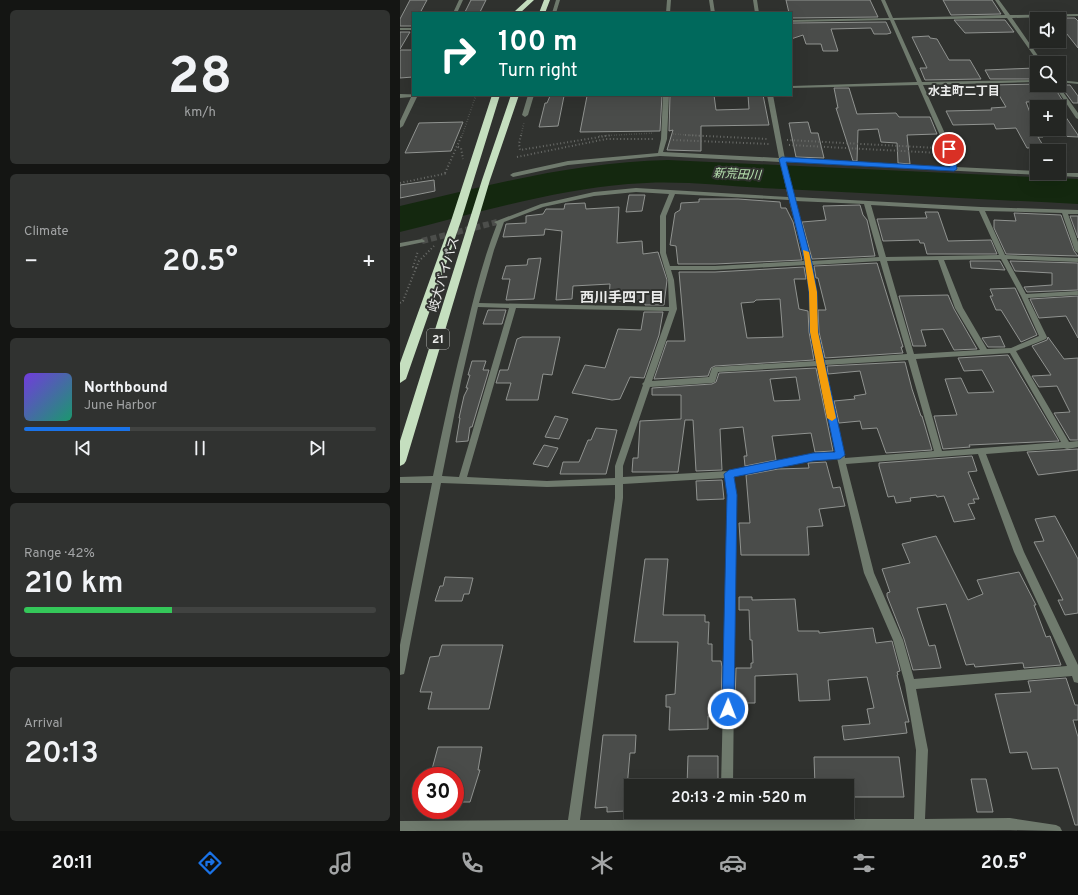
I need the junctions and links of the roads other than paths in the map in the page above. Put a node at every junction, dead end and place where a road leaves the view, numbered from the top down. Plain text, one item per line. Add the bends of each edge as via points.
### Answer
1 (461, 0) edge
2 (520, 0) edge
3 (531, 0) edge
4 (547, 0) edge
5 (558, 0) edge
6 (669, 0) edge
7 (711, 0) edge
8 (755, 0) edge
9 (883, 0) edge
10 (997, 0) edge
11 (455, 12) edge
12 (517, 12) edge
13 (518, 12) edge
14 (542, 12) edge
15 (554, 12) edge
16 (668, 12) edge
17 (713, 12) edge
18 (757, 12) edge
19 (1078, 15) edge
20 (1009, 17) junction
21 (891, 19) junction
22 (792, 21) edge
23 (400, 29) edge
24 (412, 29) edge
25 (1036, 56) edge
26 (1030, 81) edge
27 (1066, 82) edge
28 (1078, 83) edge
29 (920, 84) junction
30 (792, 87) edge
31 (1061, 92) edge
32 (412, 95) edge
33 (400, 96) edge
34 (415, 96) edge
35 (496, 96) edge
36 (514, 96) edge
37 (531, 96) edge
38 (666, 96) edge
39 (770, 96) edge
40 (525, 116) road end
41 (1078, 117) edge
42 (400, 126) edge
43 (660, 154) junction
44 (782, 161) junction
45 (954, 169) junction
46 (1030, 173) edge
47 (1066, 174) edge
48 (513, 175) dead end
49 (1078, 175) edge
50 (674, 192) junction
51 (792, 195) junction
52 (867, 203) junction
53 (981, 208) junction
54 (1064, 211) junction
55 (1078, 212) edge
56 (421, 241) tunnel mouth
57 (400, 245) edge
58 (1078, 251) edge
59 (1003, 257) junction
60 (940, 258) junction
61 (882, 259) junction
62 (1078, 260) edge
63 (808, 263) junction
64 (668, 268) junction
65 (1078, 293) edge
66 (1024, 296) junction
67 (476, 305) junction
68 (512, 306) junction
69 (673, 309) junction
70 (1012, 350) junction
71 (985, 352) junction
72 (911, 356) junction
73 (820, 364) junction
74 (400, 379) edge
75 (646, 384) junction
76 (1078, 444) edge
77 (1067, 446) junction
78 (981, 452) junction
79 (939, 453) junction
80 (841, 458) junction
81 (400, 461) edge
82 (729, 474) junction
83 (438, 479) junction
84 (400, 480) edge
85 (462, 480) junction
86 (618, 481) junction
87 (400, 670) edge
88 (1077, 672) edge
89 (910, 684) junction
90 (727, 779) edge
91 (400, 826) edge
92 (574, 828) edge
93 (726, 828) edge
94 (919, 828) edge
95 (1056, 831) edge

1 - 11 street
2 - 12 highway
3 - 13 highway
4 - 14 highway
5 - 15 street
6 - 16 street
7 - 17 street
8 - 18 street
9 - 21 street
10 - 20 street
19 - 20 street
20 - 21 street
20 - 25 street
21 - 22 street
21 - 29 street
23 - 24 street
26 - 29 street
27 - 28 street
29 - 30 street
29 - 45 street via 950,151
31 - 41 street
32 - 33 street
34 - 42 street
35 - 74 highway, 岐大バイパス / 21 via 456,222
36 - 81 highway, 岐大バイパス / 21
37 - 40 street
38 - 43 street via 664,139
39 - 44 street
43 - 44 street
43 - 48 street via 568,163
44 - 45 street
44 - 51 street
45 - 46 street
47 - 49 street
50 - 51 street
50 - 64 street via 663,216 663,254
50 - 67 street via 636,190 594,194 541,206 499,221
51 - 52 street
51 - 63 street
52 - 53 street
52 - 61 street
53 - 54 street
53 - 59 street
54 - 55 street
54 - 58 street
56 - 57 street
59 - 60 street
59 - 62 street
59 - 66 street
60 - 61 street
60 - 71 street via 958,308
61 - 63 street
61 - 72 street
63 - 64 street
63 - 73 street via 813,292 814,332
64 - 69 street
65 - 66 street
66 - 70 street via 1043,337
67 - 68 street
67 - 83 street via 451,405
68 - 69 street
68 - 85 street
69 - 75 street
70 - 71 street
70 - 77 street
71 - 72 street
72 - 73 street
72 - 79 street
73 - 75 street via 715,370 712,380
73 - 80 street
75 - 86 street via 619,466
76 - 77 street
77 - 78 street
78 - 79 street
78 - 88 street via 1019,552
79 - 80 street
80 - 82 street via 813,457
80 - 89 street via 870,573 898,640
82 - 86 street
82 - 90 street via 732,495
83 - 84 street
83 - 85 street
83 - 87 street
85 - 86 street via 547,484
86 - 92 street via 619,498
88 - 89 street
89 - 94 street via 922,750
91 - 92 street
92 - 93 street
93 - 94 street
94 - 95 street via 1010,824

